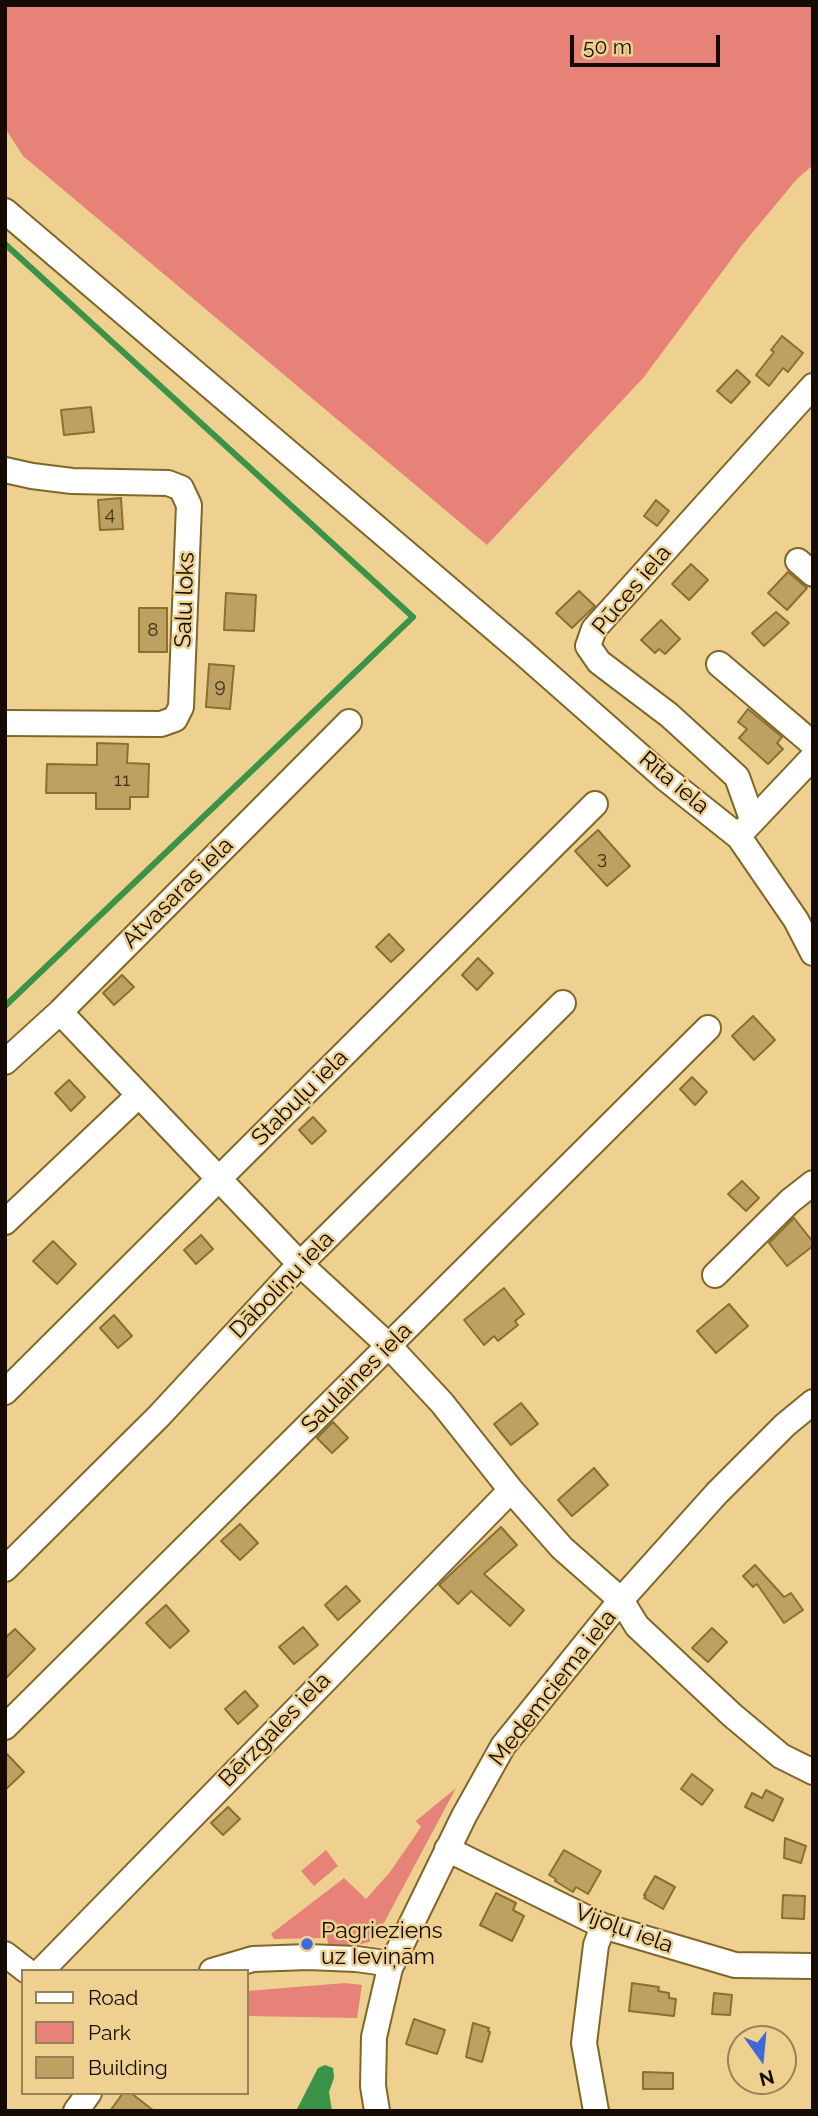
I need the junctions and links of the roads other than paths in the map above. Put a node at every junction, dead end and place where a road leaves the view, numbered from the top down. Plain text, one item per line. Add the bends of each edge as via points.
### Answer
1 (5, 211) edge
2 (813, 386) edge
3 (5, 470) edge
4 (719, 664) dead end
5 (349, 722) dead end
6 (5, 723) edge
7 (813, 744) edge
8 (813, 757) edge
9 (595, 804) dead end
10 (746, 828) junction
11 (813, 953) edge
12 (562, 1003) dead end
13 (60, 1012) junction
14 (708, 1028) dead end
15 (5, 1062) edge
16 (139, 1095) junction
17 (219, 1179) junction
18 (813, 1183) edge
19 (5, 1222) edge
20 (300, 1264) junction
21 (715, 1275) dead end
22 (389, 1346) junction
23 (5, 1392) edge
24 (813, 1402) edge
25 (510, 1490) junction
26 (5, 1569) edge
27 (621, 1600) junction
28 (5, 1727) edge
29 (813, 1772) edge
30 (447, 1849) junction
31 (603, 1926) junction
32 (5, 1954) edge
33 (813, 1966) edge
34 (222, 1967) edge
35 (390, 1968) junction
36 (24, 1969) edge
37 (43, 1969) edge
38 (88, 2095) edge
39 (76, 2111) edge
40 (377, 2111) edge
41 (596, 2111) edge

1 - 10 street, Rīta iela via 665,778
2 - 10 street, Pūces iela via 594,629 589,646 599,662 669,715 737,777
3 - 6 street, Salu loks via 72,481 168,483 181,488 189,505 181,706 175,719 160,724
4 - 7 street
5 - 13 street, Atvasaras iela
8 - 10 street
9 - 17 street, Stabuļu iela
10 - 11 street, Rīta iela
12 - 20 street, Dāboliņu iela
13 - 15 street, Atvasaras iela
13 - 16 street
14 - 22 street, Saulaines iela
16 - 17 street
16 - 19 street
17 - 20 street
17 - 23 street, Stabuļu iela
18 - 21 street
20 - 22 street
20 - 26 street, Dāboliņu iela via 159,1416
22 - 25 street
22 - 28 street, Saulaines iela
24 - 27 street, Medemciema iela via 717,1493
25 - 27 street via 562,1548
25 - 37 street, Bērzgales iela
27 - 29 street via 637,1626 732,1715 781,1756
27 - 30 street, Medemciema iela via 503,1746
30 - 31 street, Vijoļu iela
30 - 35 street, Medemciema iela
31 - 33 street, Vijoļu iela via 735,1965
31 - 41 street via 596,1945 584,2043
32 - 36 street
34 - 35 street via 266,1958 340,1957
35 - 40 street, Medemciema iela via 374,2036
38 - 39 street

